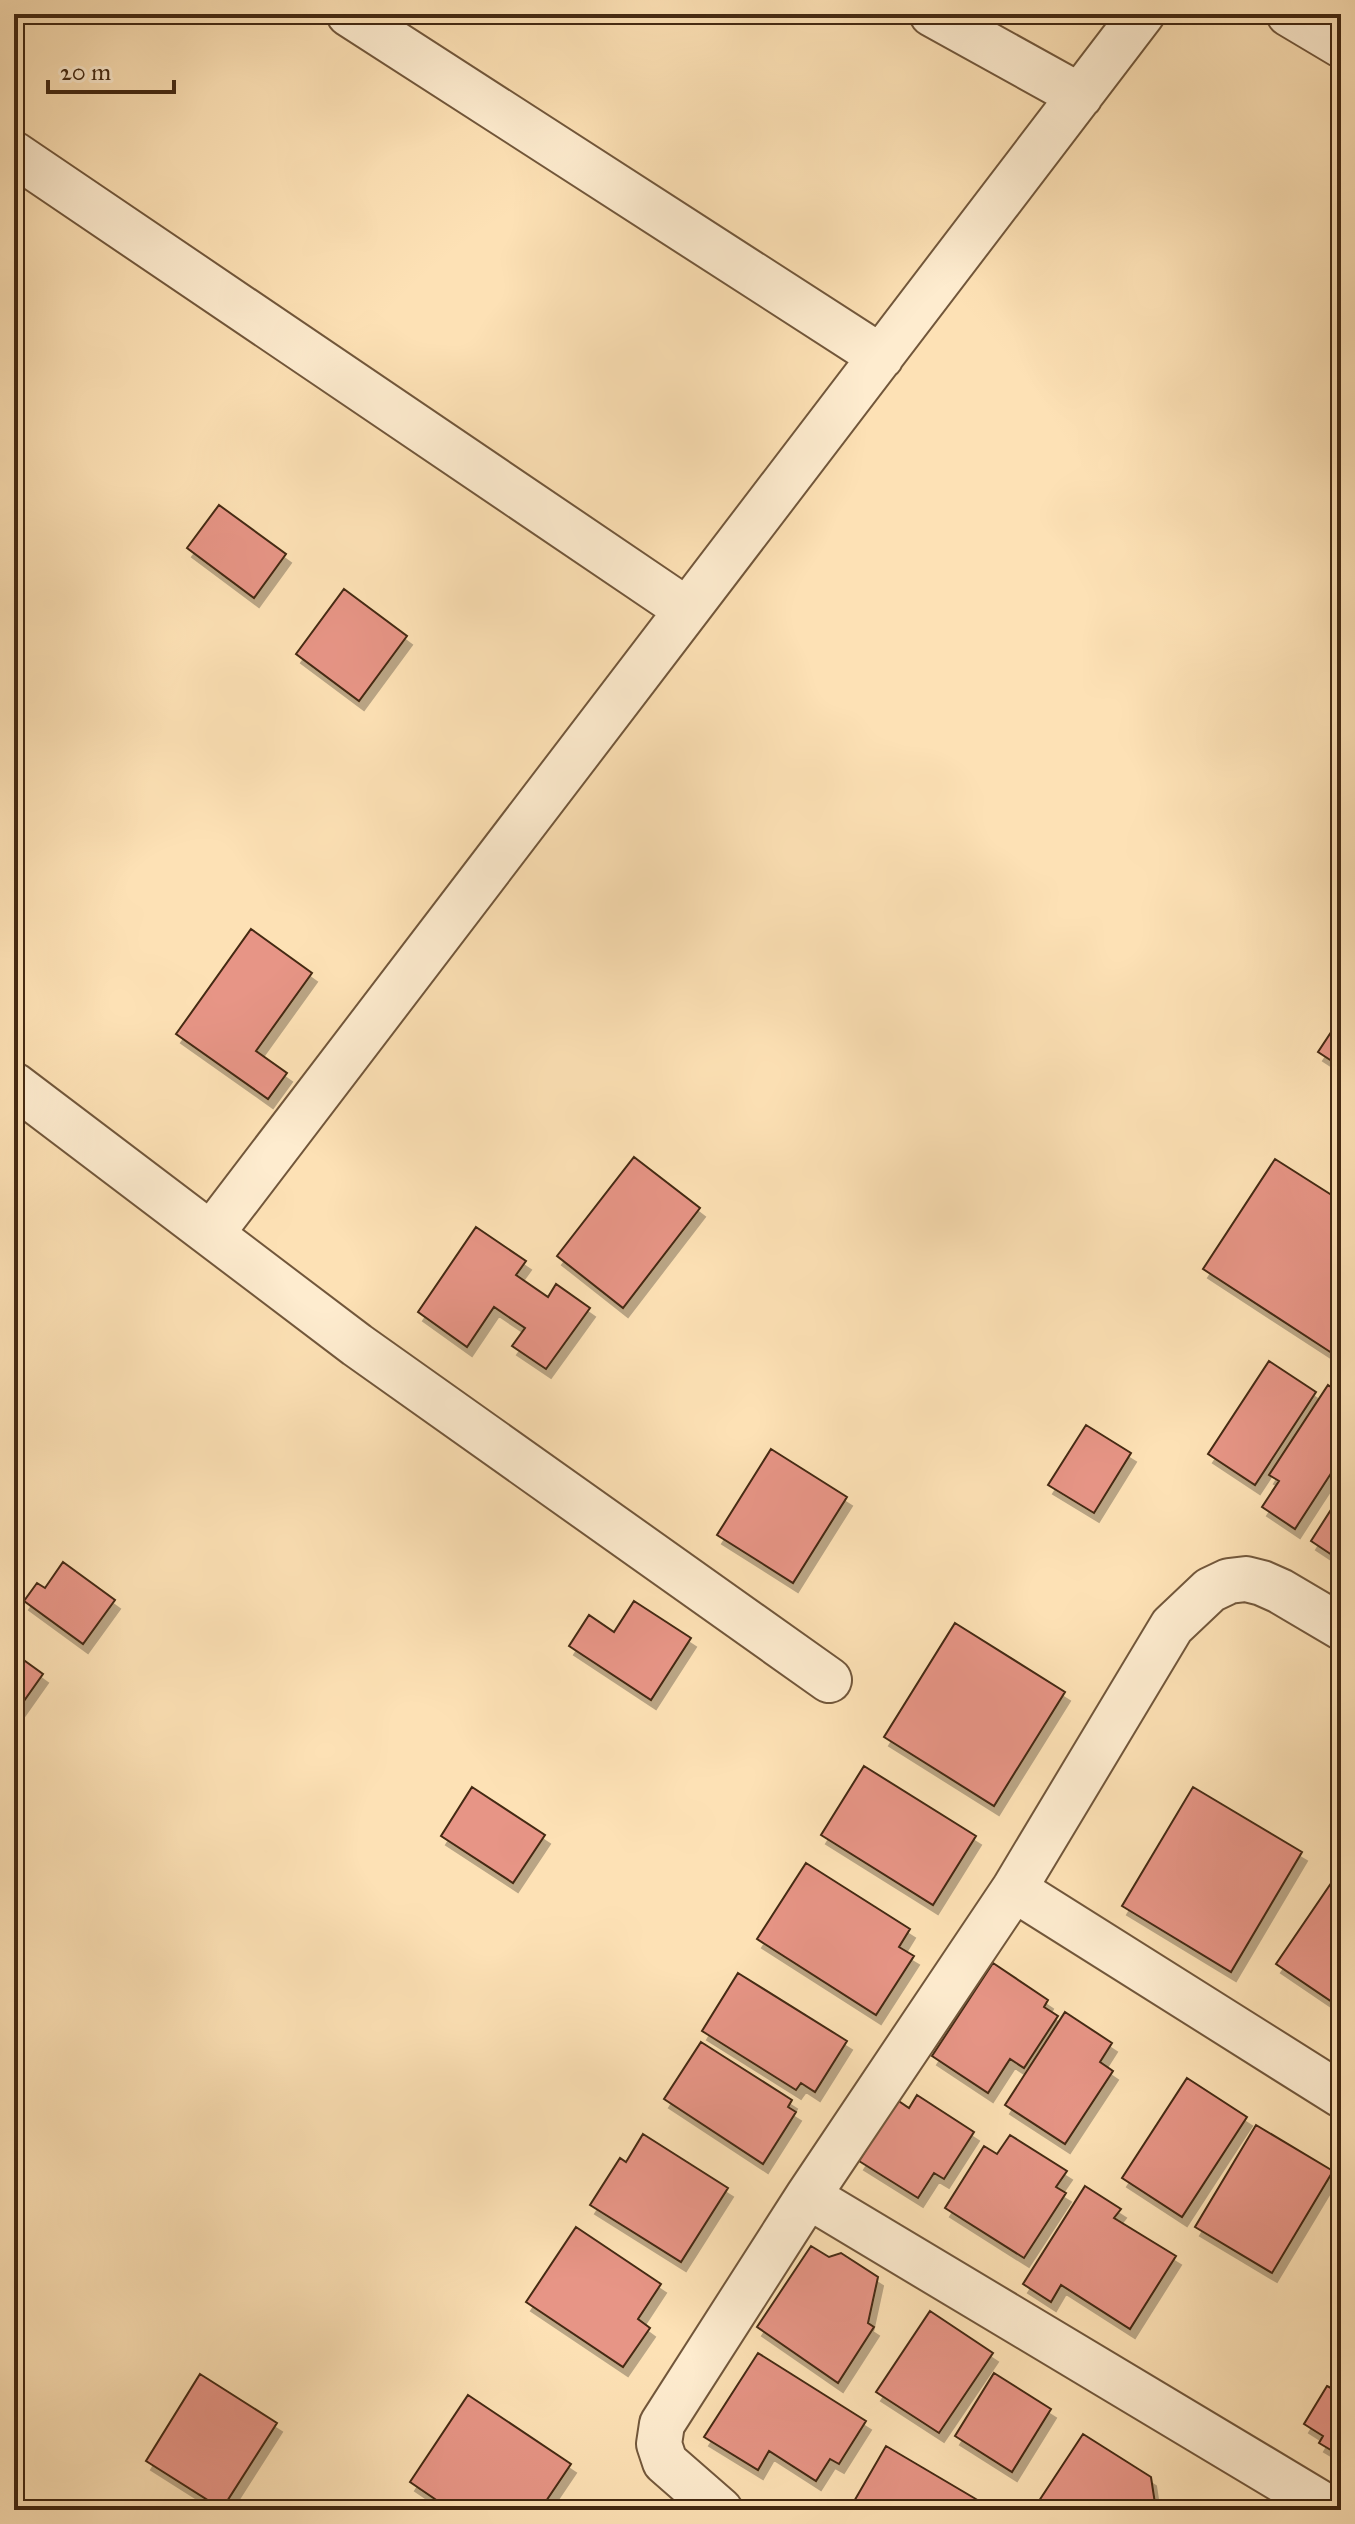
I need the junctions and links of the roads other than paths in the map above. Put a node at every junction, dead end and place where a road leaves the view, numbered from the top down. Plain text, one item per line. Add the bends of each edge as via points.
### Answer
1 (349, 14) edge
2 (932, 14) edge
3 (1142, 14) edge
4 (1289, 14) edge
5 (1341, 45) edge
6 (1080, 96) junction
7 (14, 154) edge
8 (881, 357) junction
9 (687, 610) junction
10 (14, 1085) edge
11 (211, 1234) junction
12 (1341, 1627) edge
13 (829, 1680) dead end
14 (1014, 1889) junction
15 (1341, 2095) edge
16 (808, 2196) junction
17 (720, 2510) edge
18 (1332, 2510) edge

1 - 8 street
2 - 6 street
3 - 6 street
4 - 5 street
6 - 8 street
7 - 9 street
8 - 9 street
9 - 11 street
10 - 11 street
11 - 13 street via 357,1345
12 - 14 street via 1262,1583 1238,1580 1210,1590 1172,1626
14 - 15 street
14 - 16 street
16 - 17 street via 662,2424 659,2444 665,2462
16 - 18 street

